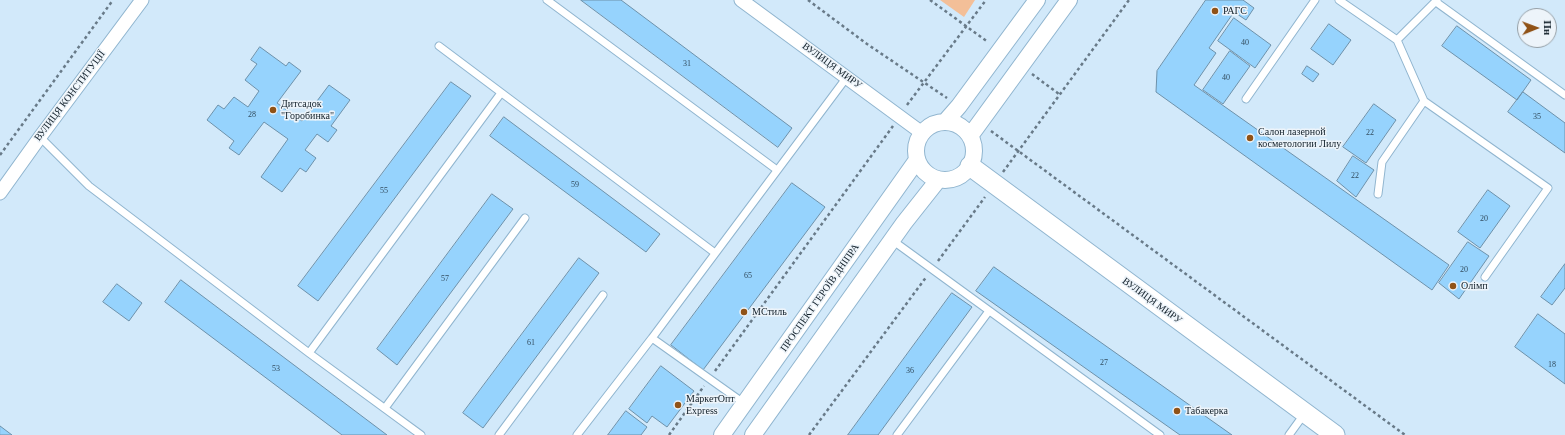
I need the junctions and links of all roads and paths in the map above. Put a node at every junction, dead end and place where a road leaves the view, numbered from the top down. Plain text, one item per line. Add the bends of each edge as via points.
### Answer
1 (113, 0) edge
2 (142, 0) edge
3 (547, 0) edge
4 (741, 0) edge
5 (808, 0) edge
6 (986, 0) edge
7 (1037, 0) edge
8 (1069, 0) edge
9 (1129, 0) edge
10 (1315, 0) edge
11 (1339, 0) edge
12 (1436, 1) edge
13 (1397, 40) junction
14 (439, 46) dead end
15 (846, 77) junction
16 (924, 83) junction
17 (501, 93) junction
18 (1565, 95) edge
19 (1246, 99) dead end
20 (1424, 101) junction
21 (959, 106) junction
22 (899, 116) junction
23 (944, 122) junction
24 (979, 122) junction
25 (922, 133) junction
26 (970, 136) junction
27 (40, 137) junction
28 (1018, 150) junction
29 (0, 155) edge
30 (917, 160) junction
31 (970, 166) junction
32 (777, 170) junction
33 (938, 180) junction
34 (994, 185) junction
35 (0, 194) edge
36 (1378, 194) dead end
37 (525, 218) dead end
38 (892, 240) junction
39 (715, 252) junction
40 (932, 269) junction
41 (1484, 277) dead end
42 (603, 295) dead end
43 (990, 311) junction
44 (652, 338) junction
45 (309, 353) junction
46 (709, 379) junction
47 (745, 404) junction
48 (385, 408) junction
49 (1305, 413) junction
50 (421, 435) edge
51 (499, 435) edge
52 (577, 435) edge
53 (669, 435) edge
54 (722, 435) edge
55 (753, 435) edge
56 (809, 435) edge
57 (897, 435) edge
58 (1160, 435) edge
59 (1289, 435) edge
60 (1335, 435) edge
61 (1405, 435) edge

1 - 29 path
2 - 27 street, ВУЛИЦЯ КОНСТИТУЦІЇ
3 - 32 lane
4 - 15 street, ВУЛИЦЯ МИРУ
5 - 16 path
6 - 16 path
7 - 21 street
8 - 24 street
9 - 28 path
10 - 19 lane
11 - 13 lane
12 - 13 lane
12 - 18 lane
13 - 20 lane
14 - 17 lane
15 - 22 street, ВУЛИЦЯ МИРУ
15 - 32 lane
16 - 21 path
16 - 22 path
17 - 39 lane
17 - 45 lane
20 - 36 lane via 1382,162
20 - 41 lane via 1548,188
21 - 23 street
22 - 25 street, ВУЛИЦЯ МИРУ
22 - 46 path
23 - 25 street via 936,123
23 - 26 street via 960,126
24 - 26 street
24 - 28 path
25 - 30 street via 915,151
26 - 31 street via 973,157
27 - 35 street, ВУЛИЦЯ КОНСТИТУЦІЇ
27 - 45 lane via 89,186
28 - 34 path
28 - 61 path
30 - 33 street via 929,176
30 - 47 street, ПРОСПЕКТ ГЕРОЇВ ДНІПРА
31 - 33 street via 956,178
31 - 34 main road, ВУЛИЦЯ МИРУ
32 - 39 lane
33 - 38 street
34 - 40 path
34 - 49 main road, ВУЛИЦЯ МИРУ
37 - 48 lane
38 - 40 lane
38 - 55 street
39 - 44 lane
40 - 43 lane
40 - 56 path
42 - 51 lane
43 - 57 lane
43 - 58 lane
44 - 46 lane
44 - 52 lane
45 - 48 lane
46 - 47 lane
46 - 53 path
47 - 54 street, ПРОСПЕКТ ГЕРОЇВ ДНІПРА
48 - 50 lane
49 - 59 lane
49 - 60 main road, ВУЛИЦЯ МИРУ

